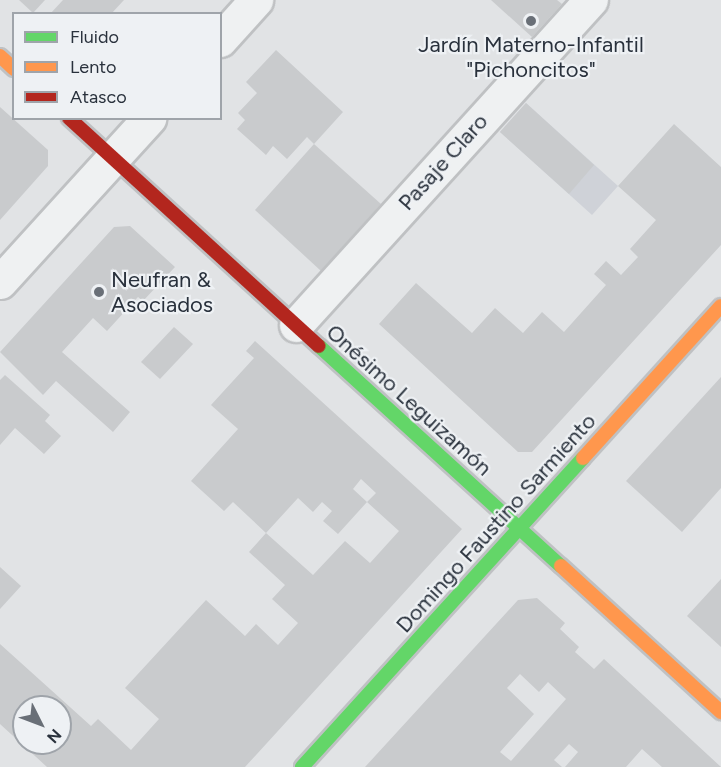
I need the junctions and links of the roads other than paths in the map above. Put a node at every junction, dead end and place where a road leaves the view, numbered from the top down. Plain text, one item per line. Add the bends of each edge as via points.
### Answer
1 (256, 0) edge
2 (591, 0) edge
3 (222, 38) edge
4 (0, 56) edge
5 (12, 67) edge
6 (71, 120) edge
7 (147, 120) edge
8 (112, 158) junction
9 (0, 282) edge
10 (721, 306) edge
11 (296, 325) junction
12 (520, 528) junction
13 (721, 712) edge
14 (302, 767) edge

1 - 3 street
2 - 11 street, Pasaje Claro
4 - 5 street
6 - 8 street, Onésimo Leguizamón
7 - 8 street
8 - 9 street
8 - 11 street, Onésimo Leguizamón
10 - 12 street, Domingo Faustino Sarmiento
11 - 12 street, Onésimo Leguizamón
12 - 13 street, Onésimo Leguizamón
12 - 14 street, Domingo Faustino Sarmiento

